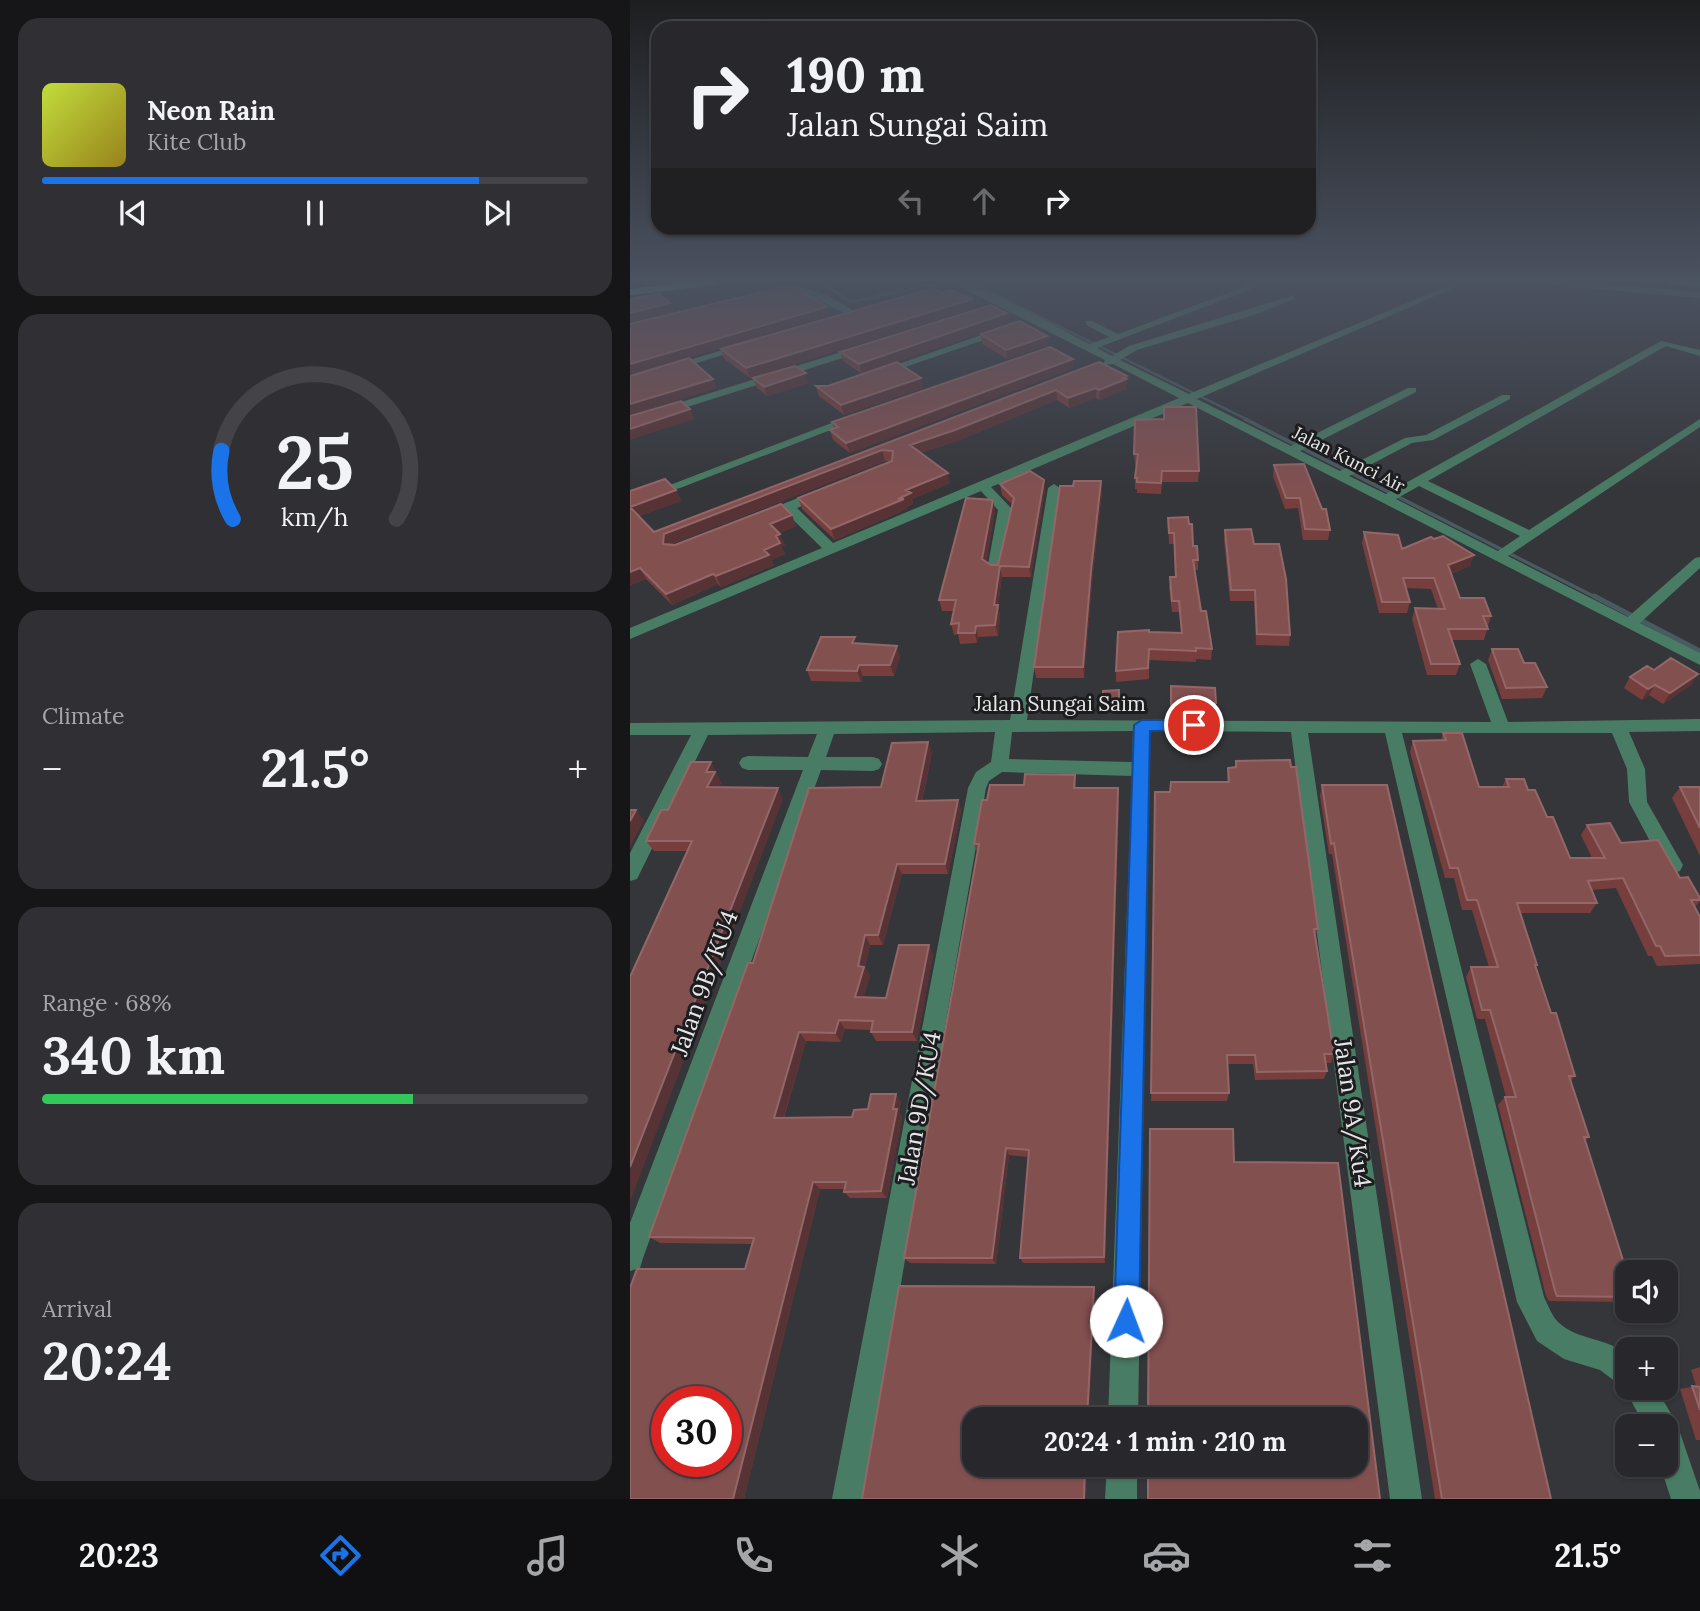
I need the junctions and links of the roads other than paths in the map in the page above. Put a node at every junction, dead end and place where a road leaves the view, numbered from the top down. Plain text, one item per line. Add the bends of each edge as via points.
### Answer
1 (728, 352) edge
2 (853, 352) edge
3 (941, 352) edge
4 (1107, 352) edge
5 (1133, 352) edge
6 (1299, 352) edge
7 (1649, 352) edge
8 (1118, 357) junction
9 (1101, 365) edge
10 (865, 378) edge
11 (630, 381) edge
12 (1412, 390) dead end
13 (1189, 397) junction
14 (1506, 397) dead end
15 (866, 413) edge
16 (630, 422) edge
17 (1700, 422) edge
18 (1297, 447) junction
19 (1346, 472) junction
20 (1419, 481) junction
21 (676, 485) dead end
22 (982, 485) junction
23 (839, 486) edge
24 (1054, 488) dead end
25 (1393, 496) junction
26 (1530, 536) junction
27 (831, 549) junction
28 (1505, 552) junction
29 (1700, 561) edge
30 (994, 570) edge
31 (1635, 619) junction
32 (630, 635) edge
33 (1700, 660) edge
34 (1478, 664) dead end
35 (1700, 724) edge
36 (1142, 725) junction
37 (1617, 725) junction
38 (1011, 726) junction
39 (1299, 726) junction
40 (703, 727) junction
41 (828, 727) junction
42 (1392, 727) junction
43 (1502, 727) junction
44 (630, 729) edge
45 (748, 762) dead end
46 (813, 762) junction
47 (873, 764) dead end
48 (999, 765) junction
49 (1141, 769) junction
50 (1673, 865) edge
51 (630, 873) edge
52 (630, 1258) edge
53 (1615, 1363) edge
54 (1123, 1407) edge
55 (1678, 1472) edge
56 (1122, 1477) edge
57 (848, 1499) edge
58 (1121, 1499) edge
59 (1406, 1499) edge
60 (1687, 1499) edge

1 - 11 street
2 - 16 street
3 - 10 street
4 - 8 street, Jalan Kunci Air
5 - 8 street
6 - 13 street
7 - 20 street
8 - 9 street
8 - 13 street, Jalan Kunci Air
12 - 18 street
13 - 18 street, Jalan Kunci Air
13 - 22 street
14 - 19 street via 1429,438 1409,440
15 - 21 street
17 - 26 street
18 - 19 street, Jalan Kunci Air
19 - 25 street, Jalan Kunci Air
20 - 25 street
20 - 26 street
22 - 27 street
22 - 30 street via 1005,509
23 - 27 street via 782,509
24 - 38 street
25 - 28 street, Jalan Kunci Air
26 - 28 street
27 - 32 street
28 - 31 street, Jalan Kunci Air
29 - 31 street
31 - 33 street, Jalan Kunci Air
34 - 43 street
35 - 37 street, Jalan Sungai Saim
36 - 38 street, Jalan Sungai Saim
36 - 39 street, Jalan Sungai Saim
36 - 49 street
37 - 43 street, Jalan Sungai Saim
37 - 50 street via 1636,769 1638,802
38 - 41 street, Jalan Sungai Saim
38 - 48 street
39 - 42 street, Jalan Sungai Saim
39 - 59 street, Jalan 9A/Ku4
40 - 41 street, Jalan Sungai Saim
40 - 44 street, Jalan Sungai Saim
40 - 51 street
41 - 46 street, Jalan 9B/KU4
42 - 43 street, Jalan Sungai Saim
42 - 53 street via 1531,1302 1547,1331 1574,1349 1608,1357
45 - 46 street
46 - 47 street
46 - 52 street, Jalan 9B/KU4
48 - 49 street
48 - 57 street, Jalan 9D/KU4 via 982,777 977,788
49 - 54 street
55 - 60 street
56 - 58 street

